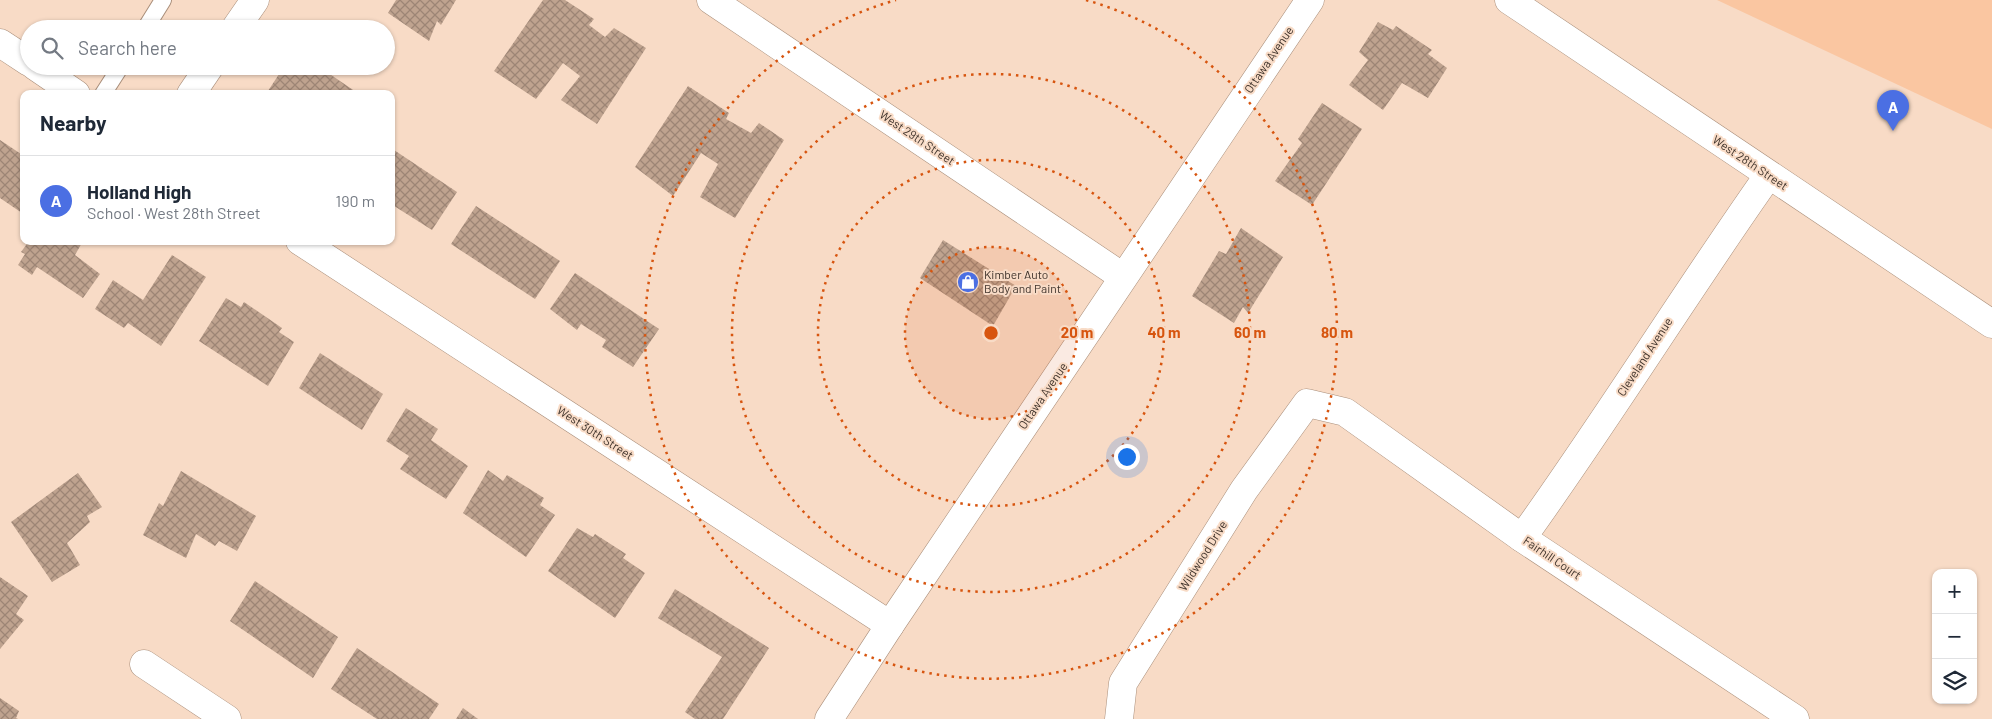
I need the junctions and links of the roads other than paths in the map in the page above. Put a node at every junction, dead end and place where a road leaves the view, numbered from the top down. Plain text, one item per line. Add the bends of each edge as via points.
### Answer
1 (163, 0) edge
2 (255, 0) edge
3 (712, 0) edge
4 (1310, 0) edge
5 (1509, 0) edge
6 (151, 20) edge
7 (242, 20) edge
8 (0, 43) edge
9 (20, 56) edge
10 (48, 75) edge
11 (115, 75) edge
12 (204, 75) edge
13 (70, 90) edge
14 (106, 90) edge
15 (194, 90) edge
16 (1768, 176) junction
17 (306, 245) edge
18 (1123, 277) junction
19 (1992, 324) edge
20 (1307, 402) joint
21 (1522, 538) junction
22 (890, 625) junction
23 (144, 664) dead end
24 (227, 719) edge
25 (829, 719) edge
26 (1119, 719) edge
27 (1794, 719) edge

1 - 6 lane
2 - 7 street
3 - 18 street, West 29th Street
4 - 18 street, Ottawa Avenue
5 - 16 street, West 28th Street
8 - 9 street
10 - 13 street
11 - 14 lane
12 - 15 street
16 - 19 street, West 28th Street
16 - 21 street, Cleveland Avenue
17 - 22 street, West 30th Street
18 - 22 street, Ottawa Avenue
20 - 21 street, Fairhill Court via 1345,412
20 - 26 street, Wildwood Drive via 1244,490 1123,683
21 - 27 street, Fairhill Court
22 - 25 street, Ottawa Avenue
23 - 24 street

